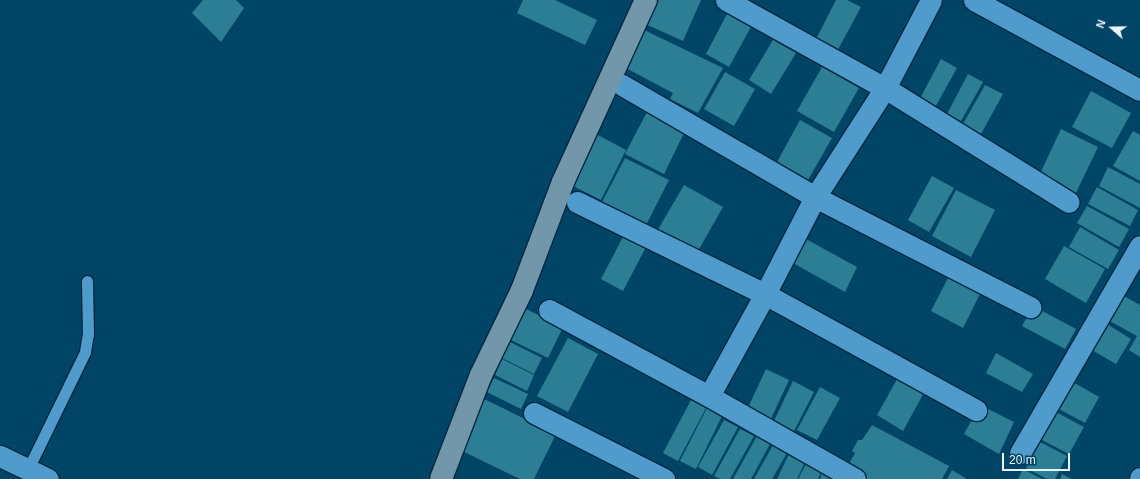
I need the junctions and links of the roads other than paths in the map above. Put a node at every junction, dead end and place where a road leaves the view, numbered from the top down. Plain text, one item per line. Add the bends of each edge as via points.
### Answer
1 (646, 0) edge
2 (726, 0) edge
3 (931, 0) edge
4 (974, 0) edge
5 (622, 85) dead end
6 (885, 88) junction
7 (1140, 90) edge
8 (815, 197) junction
9 (577, 202) dead end
10 (1069, 202) dead end
11 (1140, 246) edge
12 (87, 281) dead end
13 (765, 294) junction
14 (1030, 307) dead end
15 (549, 310) dead end
16 (709, 396) junction
17 (976, 410) dead end
18 (534, 413) dead end
19 (1020, 453) dead end
20 (0, 456) edge
21 (28, 469) junction
22 (48, 479) edge
23 (441, 479) edge
24 (664, 479) edge
25 (855, 479) edge

1 - 23 street via 563,182 522,290 480,375
2 - 6 street
3 - 6 street
4 - 7 street
5 - 8 street
6 - 8 street
6 - 10 street
8 - 13 street
8 - 14 street
9 - 13 street
11 - 19 street
12 - 21 lane via 88,334 85,352
13 - 16 street
13 - 17 street
15 - 16 street
16 - 25 street
18 - 24 street
20 - 21 street
21 - 22 street

